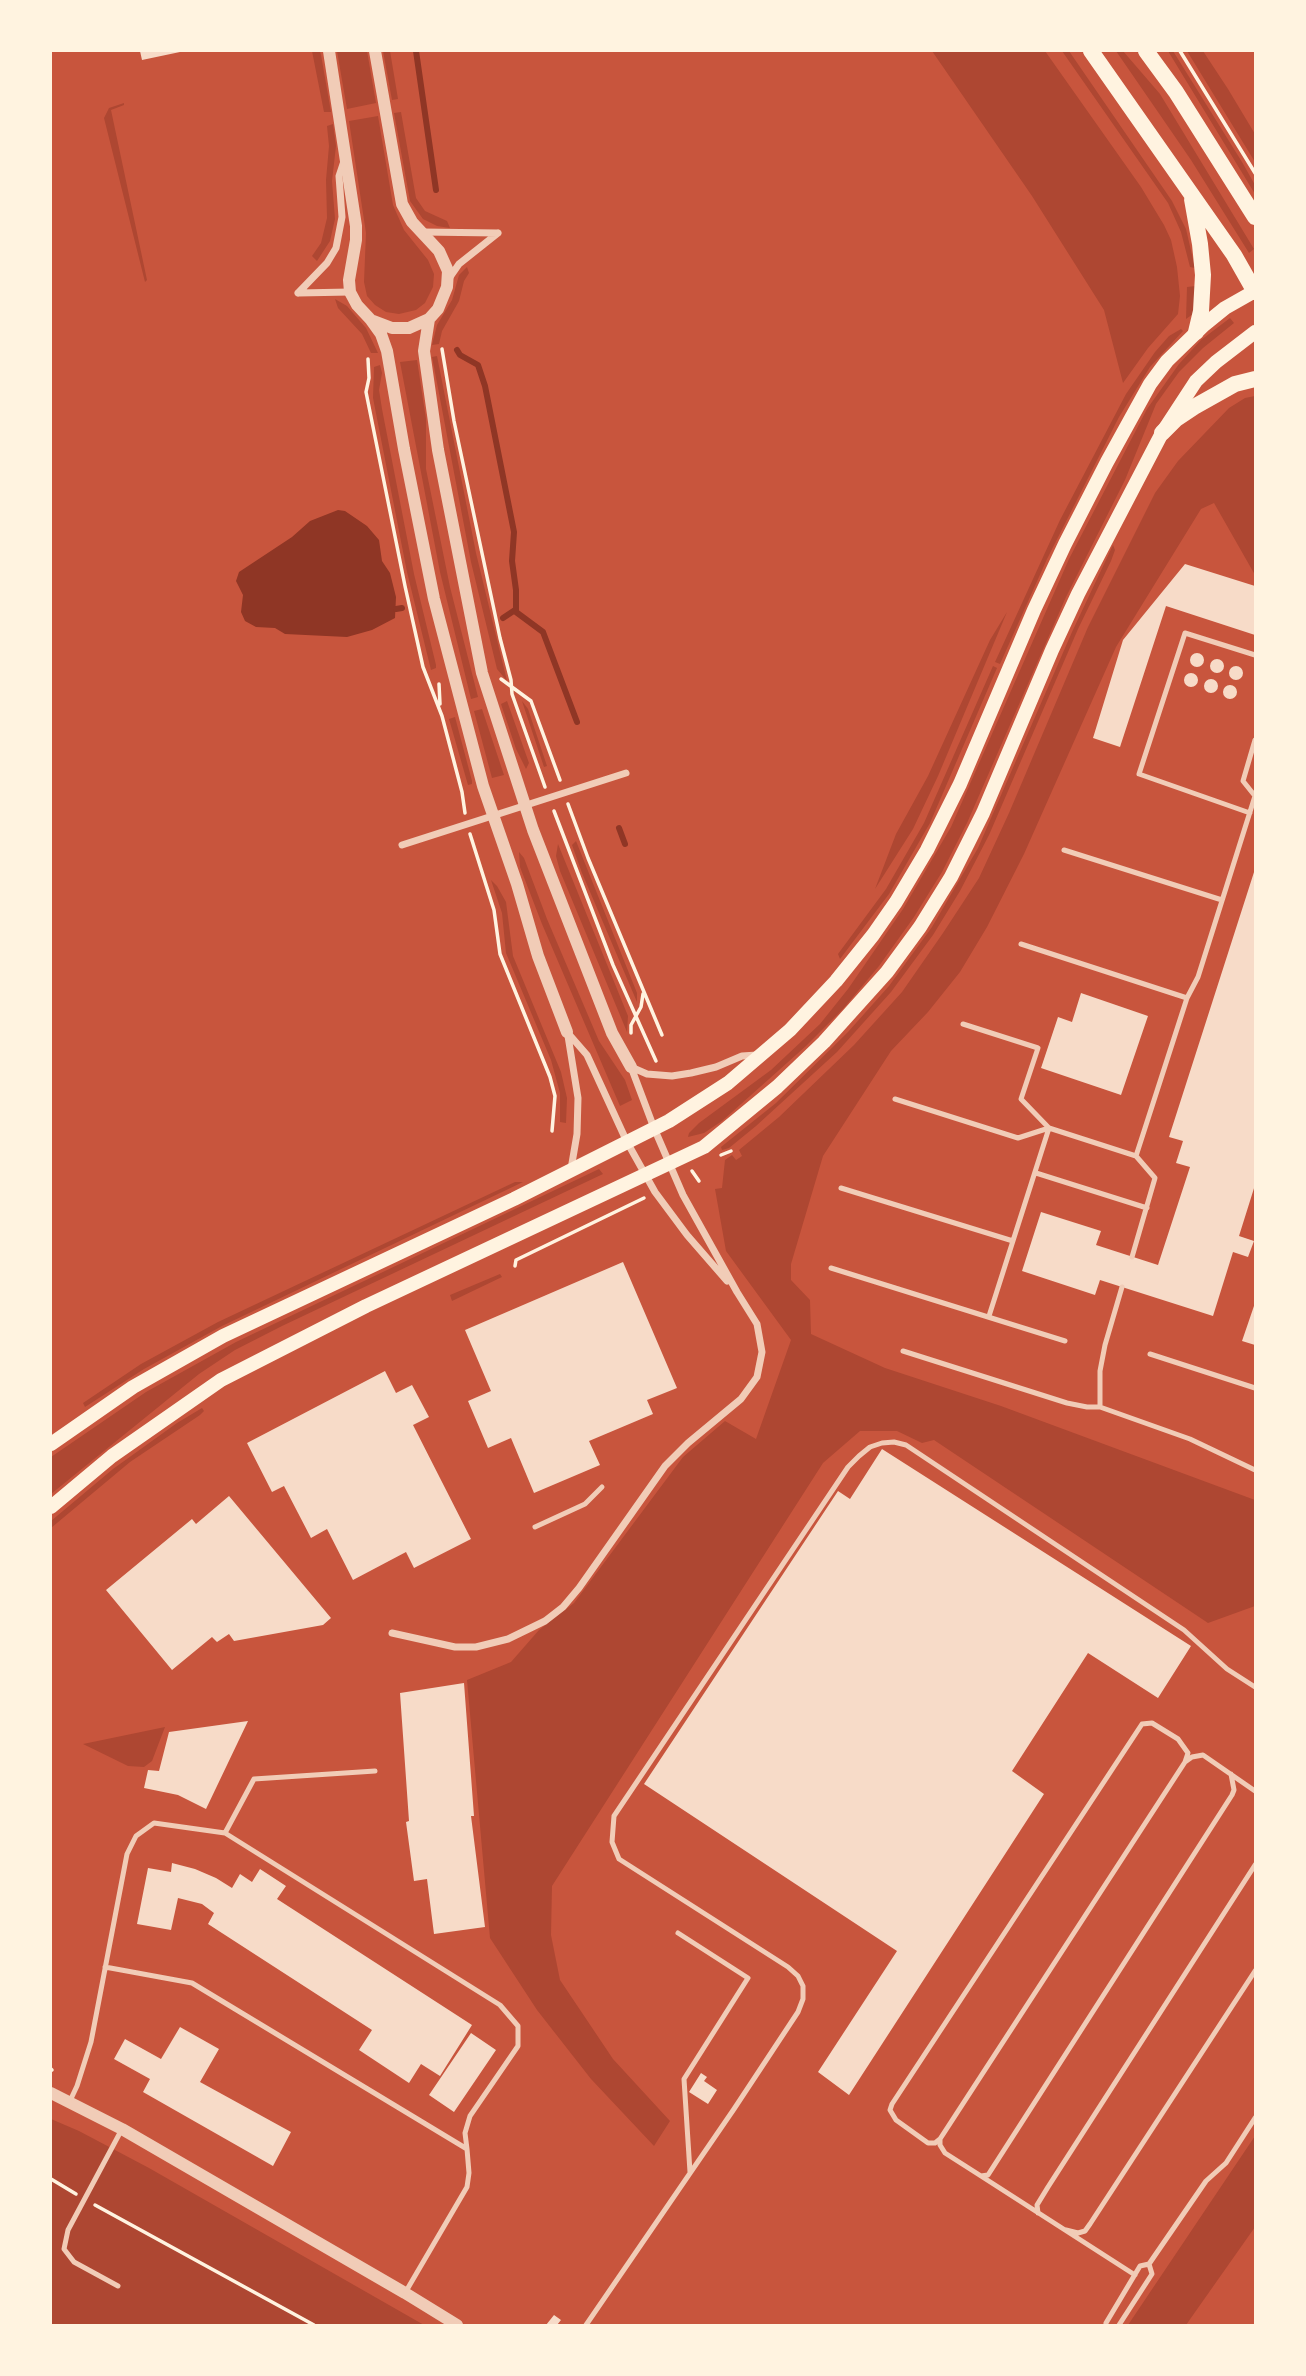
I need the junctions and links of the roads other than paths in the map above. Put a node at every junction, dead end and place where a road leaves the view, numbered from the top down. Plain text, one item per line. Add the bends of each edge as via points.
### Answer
1 (329, 51) edge
2 (375, 51) edge
3 (1091, 51) edge
4 (1146, 51) edge
5 (346, 153) junction
6 (1192, 196) junction
7 (1255, 216) edge
8 (420, 232) junction
9 (448, 280) junction
10 (1255, 291) edge
11 (350, 292) junction
12 (429, 319) junction
13 (371, 320) junction
14 (1196, 332) junction
15 (1255, 332) edge
16 (1255, 379) edge
17 (1162, 433) junction
18 (1255, 655) edge
19 (1255, 740) edge
20 (626, 773) dead end
21 (1255, 796) edge
22 (524, 805) junction
23 (1250, 813) junction
24 (492, 815) junction
25 (402, 845) dead end
26 (1064, 850) dead end
27 (1222, 900) junction
28 (1020, 944) dead end
29 (1187, 998) junction
30 (963, 1024) dead end
31 (567, 1032) junction
32 (765, 1053) junction
33 (631, 1067) junction
34 (895, 1099) dead end
35 (654, 1128) junction
36 (1049, 1128) junction
37 (627, 1142) junction
38 (1136, 1156) junction
39 (670, 1165) junction
40 (570, 1170) junction
41 (1036, 1172) junction
42 (645, 1176) junction
43 (841, 1188) dead end
44 (1147, 1208) junction
45 (1013, 1241) junction
46 (1132, 1257) dead end
47 (831, 1268) dead end
48 (1122, 1287) dead end
49 (737, 1292) junction
50 (989, 1316) junction
51 (1065, 1341) dead end
52 (902, 1352) dead end
53 (1150, 1354) dead end
54 (1255, 1388) edge
55 (1100, 1407) junction
56 (51, 1444) edge
57 (1255, 1470) edge
58 (602, 1487) dead end
59 (51, 1507) edge
60 (535, 1527) dead end
61 (392, 1633) dead end
62 (1255, 1687) edge
63 (1185, 1762) junction
64 (375, 1771) dead end
65 (1231, 1774) junction
66 (1255, 1791) edge
67 (225, 1833) junction
68 (1255, 1865) edge
69 (678, 1933) dead end
70 (105, 1967) junction
71 (1255, 1971) edge
72 (51, 2093) edge
73 (68, 2103) junction
74 (1255, 2118) edge
75 (122, 2129) junction
76 (940, 2139) junction
77 (467, 2149) junction
78 (690, 2172) junction
79 (981, 2176) junction
80 (1038, 2213) junction
81 (1066, 2231) junction
82 (1149, 2264) junction
83 (1135, 2275) junction
84 (118, 2286) dead end
85 (405, 2293) junction
86 (1105, 2323) dead end
87 (457, 2325) edge
88 (586, 2325) edge
89 (1119, 2325) edge

1 - 5 street
2 - 8 street via 399,195
3 - 6 main road
4 - 7 main road
5 - 11 street via 356,226
5 - 11 street via 339,176 342,217 338,243 327,263 298,293
6 - 10 main road
6 - 14 main road via 1203,275
8 - 9 street via 443,257
8 - 9 street via 498,233 459,264
9 - 12 street via 442,302
10 - 14 main road
11 - 13 street
12 - 13 street via 400,328
12 - 22 street via 424,351 474,643
13 - 24 street via 387,351 434,599
14 - 32 main road via 1157,374 1107,462 1034,610 960,784 921,861 850,963
15 - 17 main road via 1196,382
16 - 17 main road via 1235,384 1194,407
17 - 39 main road via 1093,564 976,828 930,912 873,990 824,1042 719,1136
18 - 23 lane via 1185,633 1139,774
19 - 21 lane via 1243,781
20 - 22 street
21 - 23 lane
22 - 24 street
22 - 33 street via 612,1033
23 - 27 lane
24 - 25 street
24 - 31 street
26 - 27 lane
27 - 29 lane via 1198,978
28 - 29 lane
29 - 38 lane
30 - 36 lane via 1038,1048 1021,1099
31 - 37 street via 587,1055
31 - 40 street via 578,1098
32 - 33 street via 679,1075
32 - 35 main road via 709,1096
33 - 35 street
34 - 36 lane via 1018,1138
35 - 37 main road
35 - 39 street
36 - 38 lane
36 - 41 lane
37 - 40 main road
37 - 42 street
38 - 44 lane via 1155,1178
39 - 42 main road
39 - 49 street
40 - 56 main road via 223,1336 133,1387
41 - 44 lane
41 - 45 lane
42 - 49 street via 687,1236
42 - 59 main road via 366,1306 221,1380 134,1440
43 - 45 lane
44 - 46 lane
45 - 50 lane
47 - 50 lane
48 - 55 lane via 1105,1345
49 - 61 street via 761,1336 761,1360 754,1383 734,1407 665,1466 569,1601 545,1621 503,1642 455,1647
50 - 51 lane
52 - 55 lane via 1067,1403
53 - 54 lane
55 - 57 lane via 1190,1438
58 - 60 lane via 585,1504
62 - 78 lane via 1184,1630 906,1445 882,1443 859,1456 614,1816 612,1842 619,1858 775,1956 803,1986 798,2012
63 - 65 lane via 1203,1755
63 - 76 lane
63 - 76 lane via 1188,1753 1178,1739 1152,1723 1142,1724 913,2072 890,2110 896,2120 928,2143
64 - 67 lane via 254,1779
65 - 66 lane
65 - 79 lane via 1232,1795 988,2175
67 - 70 lane via 154,1822 136,1836 127,1853
67 - 77 lane via 500,2005 518,2026 518,2046 470,2116
68 - 80 lane via 1048,2187 1037,2205
69 - 78 lane via 748,1978 684,2079
70 - 73 lane via 91,2042
70 - 77 lane via 192,1983
71 - 81 lane via 1086,2231
72 - 73 street
73 - 75 street
74 - 82 lane
75 - 84 lane via 68,2230 64,2249 74,2262
75 - 85 street
76 - 79 lane via 945,2153
77 - 85 lane via 467,2187
78 - 88 lane
79 - 80 lane
80 - 81 lane
81 - 83 lane
82 - 83 lane via 1140,2266
82 - 89 lane via 1152,2274
83 - 86 lane
85 - 87 street

